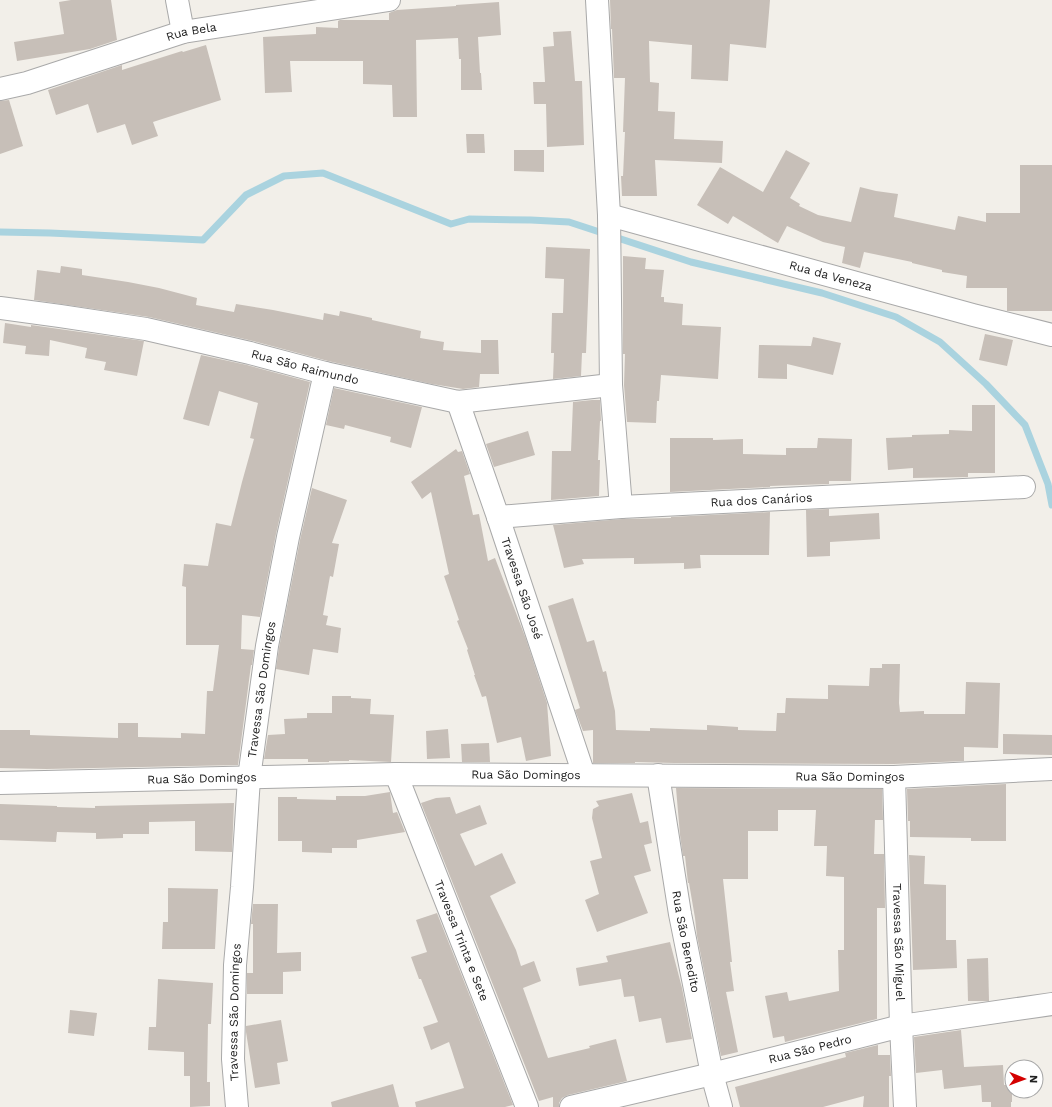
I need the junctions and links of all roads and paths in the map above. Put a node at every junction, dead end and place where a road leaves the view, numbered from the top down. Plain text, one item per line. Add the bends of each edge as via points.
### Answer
1 (177, 0) edge
2 (389, 0) edge
3 (597, 0) edge
4 (183, 32) junction
5 (0, 89) edge
6 (609, 217) junction
7 (0, 308) edge
8 (1052, 335) edge
9 (325, 373) junction
10 (611, 385) junction
11 (458, 402) junction
12 (1024, 487) dead end
13 (621, 507) junction
14 (498, 517) junction
15 (1052, 769) edge
16 (396, 774) junction
17 (584, 775) junction
18 (658, 776) junction
19 (894, 777) junction
20 (249, 778) junction
21 (0, 784) edge
22 (1052, 1004) edge
23 (901, 1026) junction
24 (712, 1074) junction
25 (237, 1107) edge
26 (527, 1107) edge
27 (571, 1107) edge
28 (721, 1107) edge
29 (905, 1107) edge

1 - 4 street
2 - 4 street, Rua Bela
3 - 6 street
4 - 5 street, Rua Bela via 27,83
6 - 8 street, Rua da Veneza
6 - 10 street
7 - 9 street, Rua São Raimundo via 146,329
9 - 11 street, Rua São Raimundo
9 - 20 street, Travessa São Domingos via 288,537 267,646
10 - 11 street, Rua São Raimundo
10 - 13 street
11 - 14 street, Travessa São José
12 - 13 street, Rua dos Canários
13 - 14 street, Rua dos Canários
14 - 17 street, Travessa São José
15 - 19 street, Rua São Domingos
16 - 17 street, Rua São Domingos
16 - 20 street, Rua São Domingos
16 - 26 street, Travessa Trinta e Sete
17 - 18 street, Rua São Domingos
18 - 19 street, Rua São Domingos
18 - 24 street, Rua São Benedito via 680,914
19 - 23 street, Travessa São Miguel
20 - 21 street, Rua São Domingos
20 - 25 street, Travessa São Domingos via 235,965 234,1059
22 - 23 street, Rua São Pedro
23 - 24 street, Rua São Pedro
23 - 29 street, Travessa São Miguel
24 - 27 street, Rua São Pedro
24 - 28 street, Rua São Benedito

